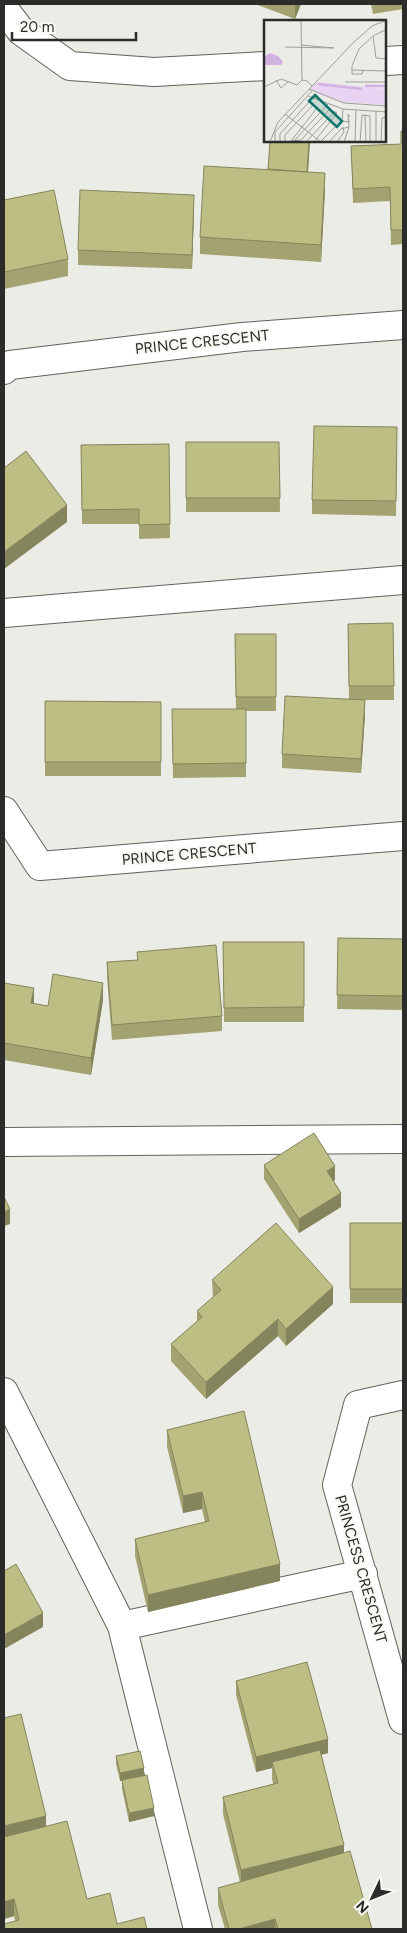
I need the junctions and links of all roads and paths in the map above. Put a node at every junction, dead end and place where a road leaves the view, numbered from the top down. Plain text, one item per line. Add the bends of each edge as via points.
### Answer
1 (4, 9) edge
2 (12, 38) edge
3 (403, 60) edge
4 (387, 61) edge
5 (264, 66) edge
6 (403, 325) edge
7 (4, 370) edge
8 (403, 580) edge
9 (4, 613) edge
10 (4, 811) edge
11 (403, 836) edge
12 (403, 1139) edge
13 (4, 1142) edge
14 (4, 1392) edge
15 (403, 1395) edge
16 (363, 1574) junction
17 (122, 1626) junction
18 (394, 1648) edge
19 (403, 1720) edge
20 (198, 1929) edge

1 - 2 street
2 - 5 street via 70,66 154,72
3 - 4 street
6 - 7 street, PRINCE CRESCENT via 242,337 10,365
8 - 9 street
10 - 11 street, PRINCE CRESCENT via 40,866
12 - 13 street
14 - 17 street
15 - 16 street, PRINCESS CRESCENT via 358,1405 337,1485
16 - 17 street
16 - 18 street, PRINCESS CRESCENT
17 - 20 street
18 - 19 street, PRINCESS CRESCENT

